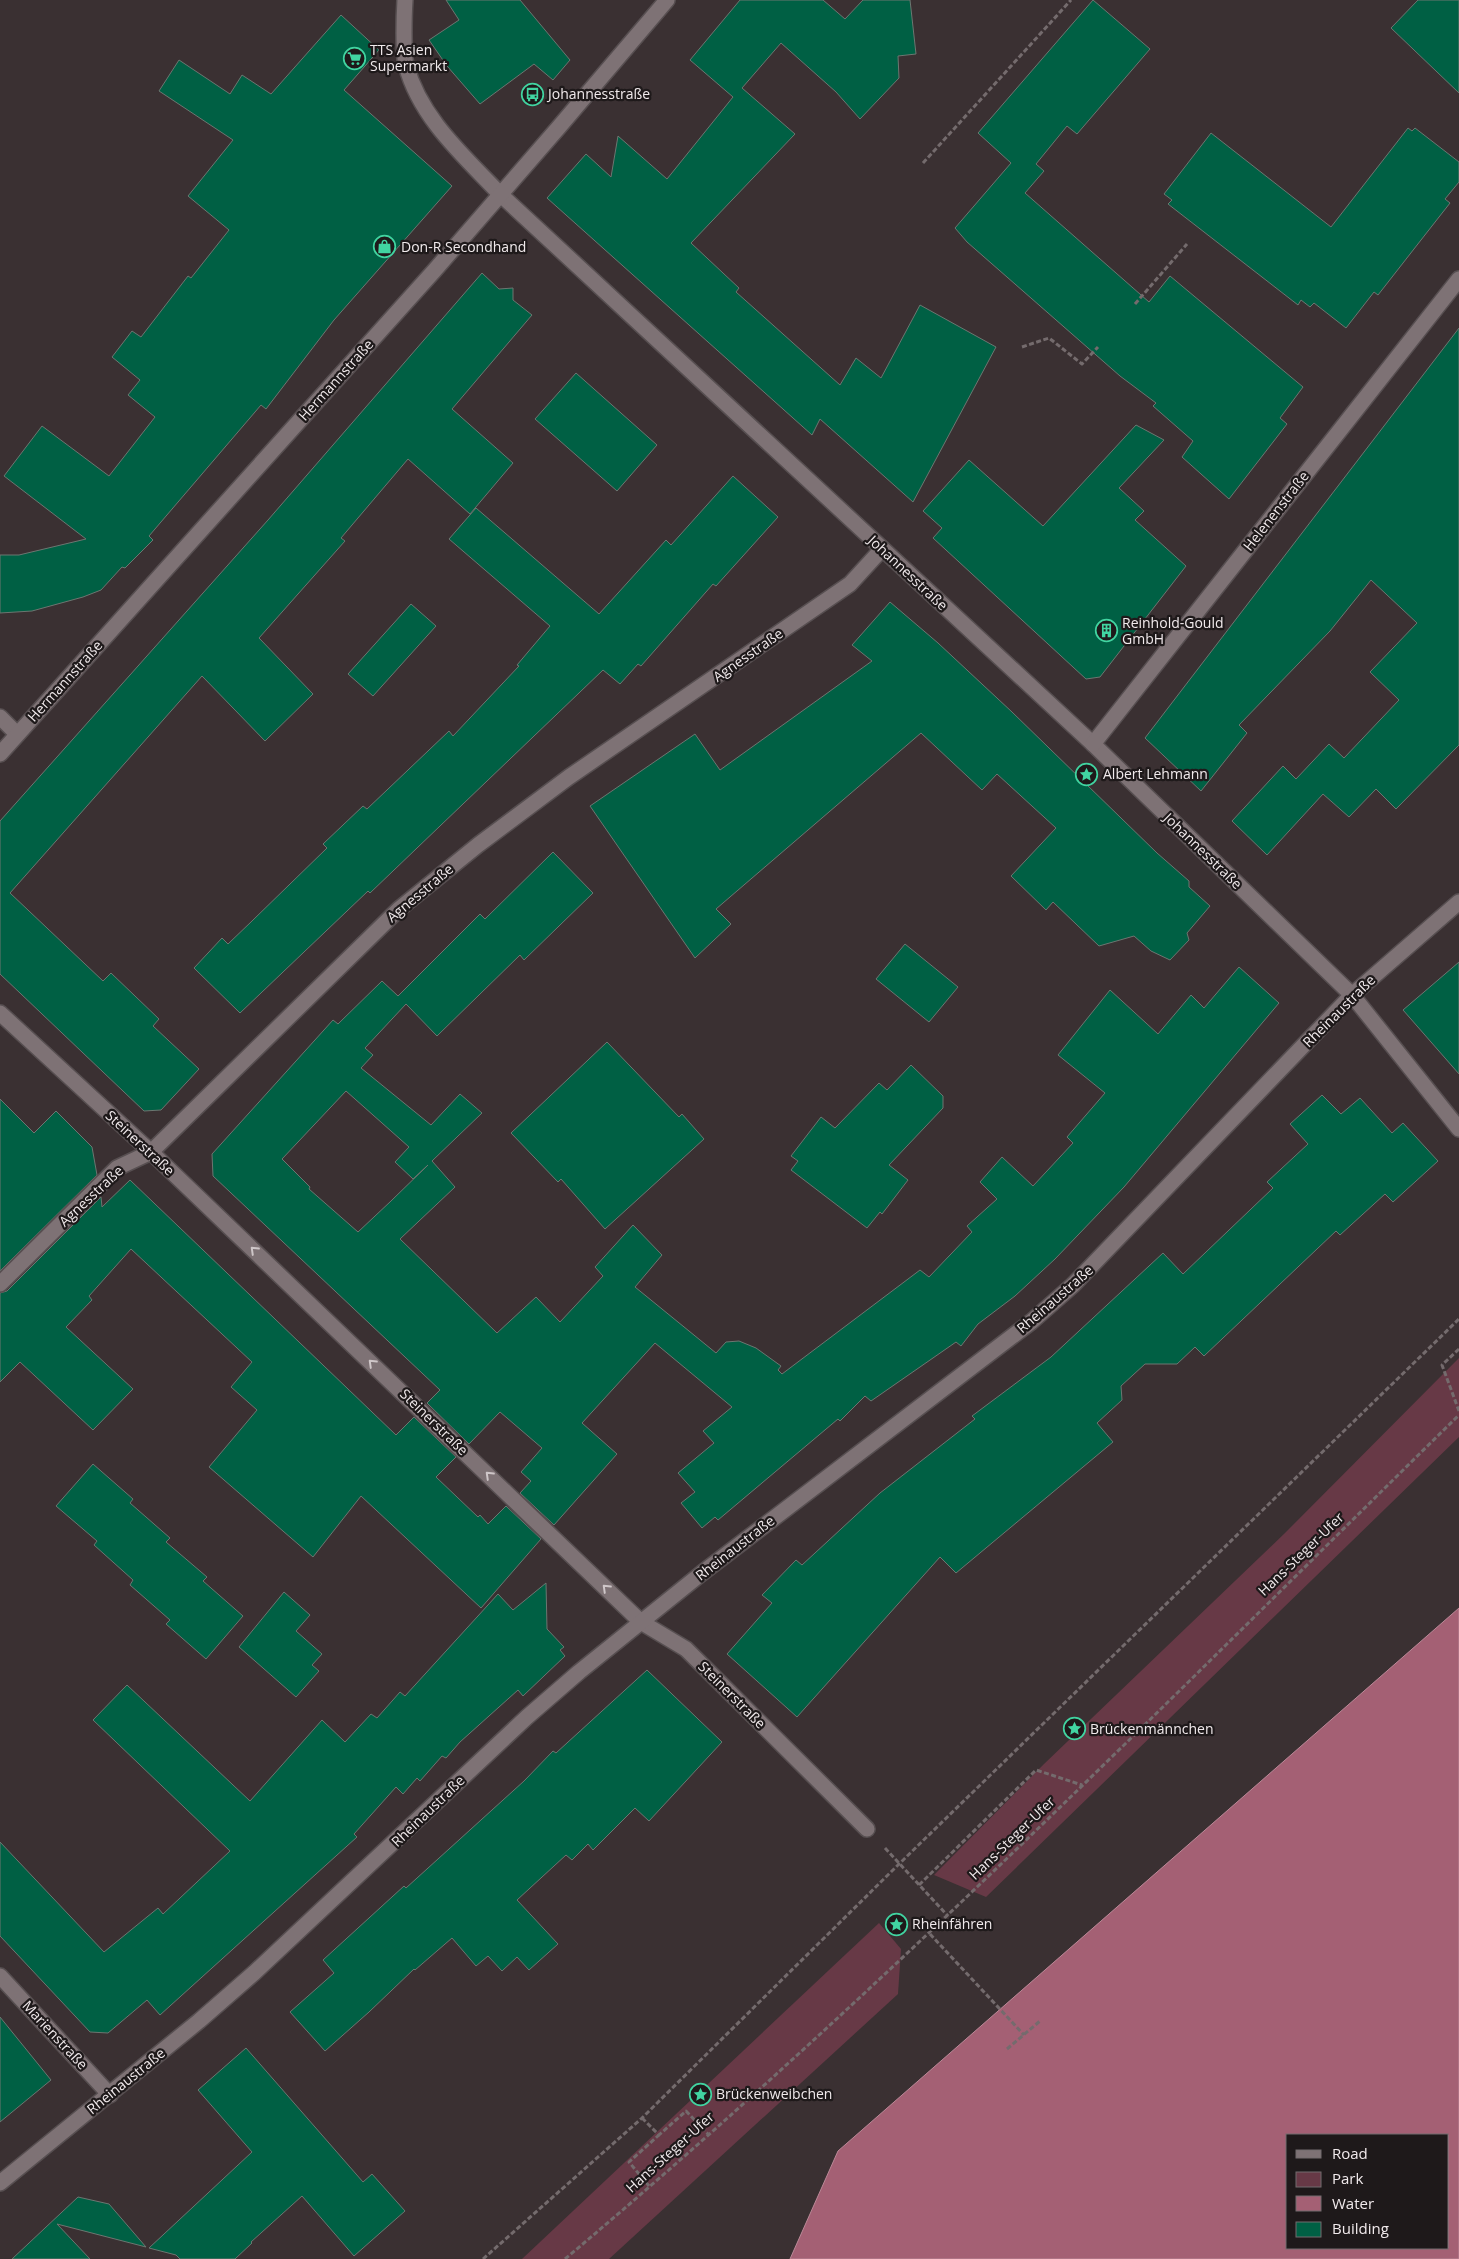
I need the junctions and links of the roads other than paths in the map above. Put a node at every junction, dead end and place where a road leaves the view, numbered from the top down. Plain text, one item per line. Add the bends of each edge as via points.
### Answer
1 (405, 0) edge
2 (666, 0) edge
3 (500, 194) junction
4 (1459, 279) edge
5 (882, 549) junction
6 (0, 717) edge
7 (17, 734) junction
8 (1093, 744) junction
9 (0, 754) edge
10 (1459, 902) edge
11 (1352, 995) junction
12 (0, 1013) edge
13 (1459, 1128) edge
14 (151, 1152) junction
15 (0, 1284) edge
16 (641, 1622) junction
17 (867, 1830) dead end
18 (0, 1976) edge
19 (110, 2095) junction
20 (0, 2183) edge

1 - 3 street, Johannesstraße via 406,64 415,88 434,124
2 - 3 street, Hermannstraße
3 - 5 street, Johannesstraße
3 - 7 street, Hermannstraße
4 - 8 street, Helenenstraße
5 - 8 street, Johannesstraße
5 - 14 street, Agnesstraße via 850,584 562,782 399,909
6 - 7 street
7 - 9 street, Hermannstraße
8 - 11 street, Johannesstraße
10 - 11 street, Rheinaustraße
11 - 13 street, Johannesstraße
11 - 16 street, Rheinaustraße via 1073,1285 1031,1322
12 - 14 street, Steinerstraße
14 - 15 street, Agnesstraße via 117,1168
16 -> 14 street, Steinerstraße
16 - 17 street, Steinerstraße via 686,1649
16 - 19 street, Rheinaustraße via 527,1717 254,1973
18 - 19 street, Marienstraße
19 - 20 street, Rheinaustraße

